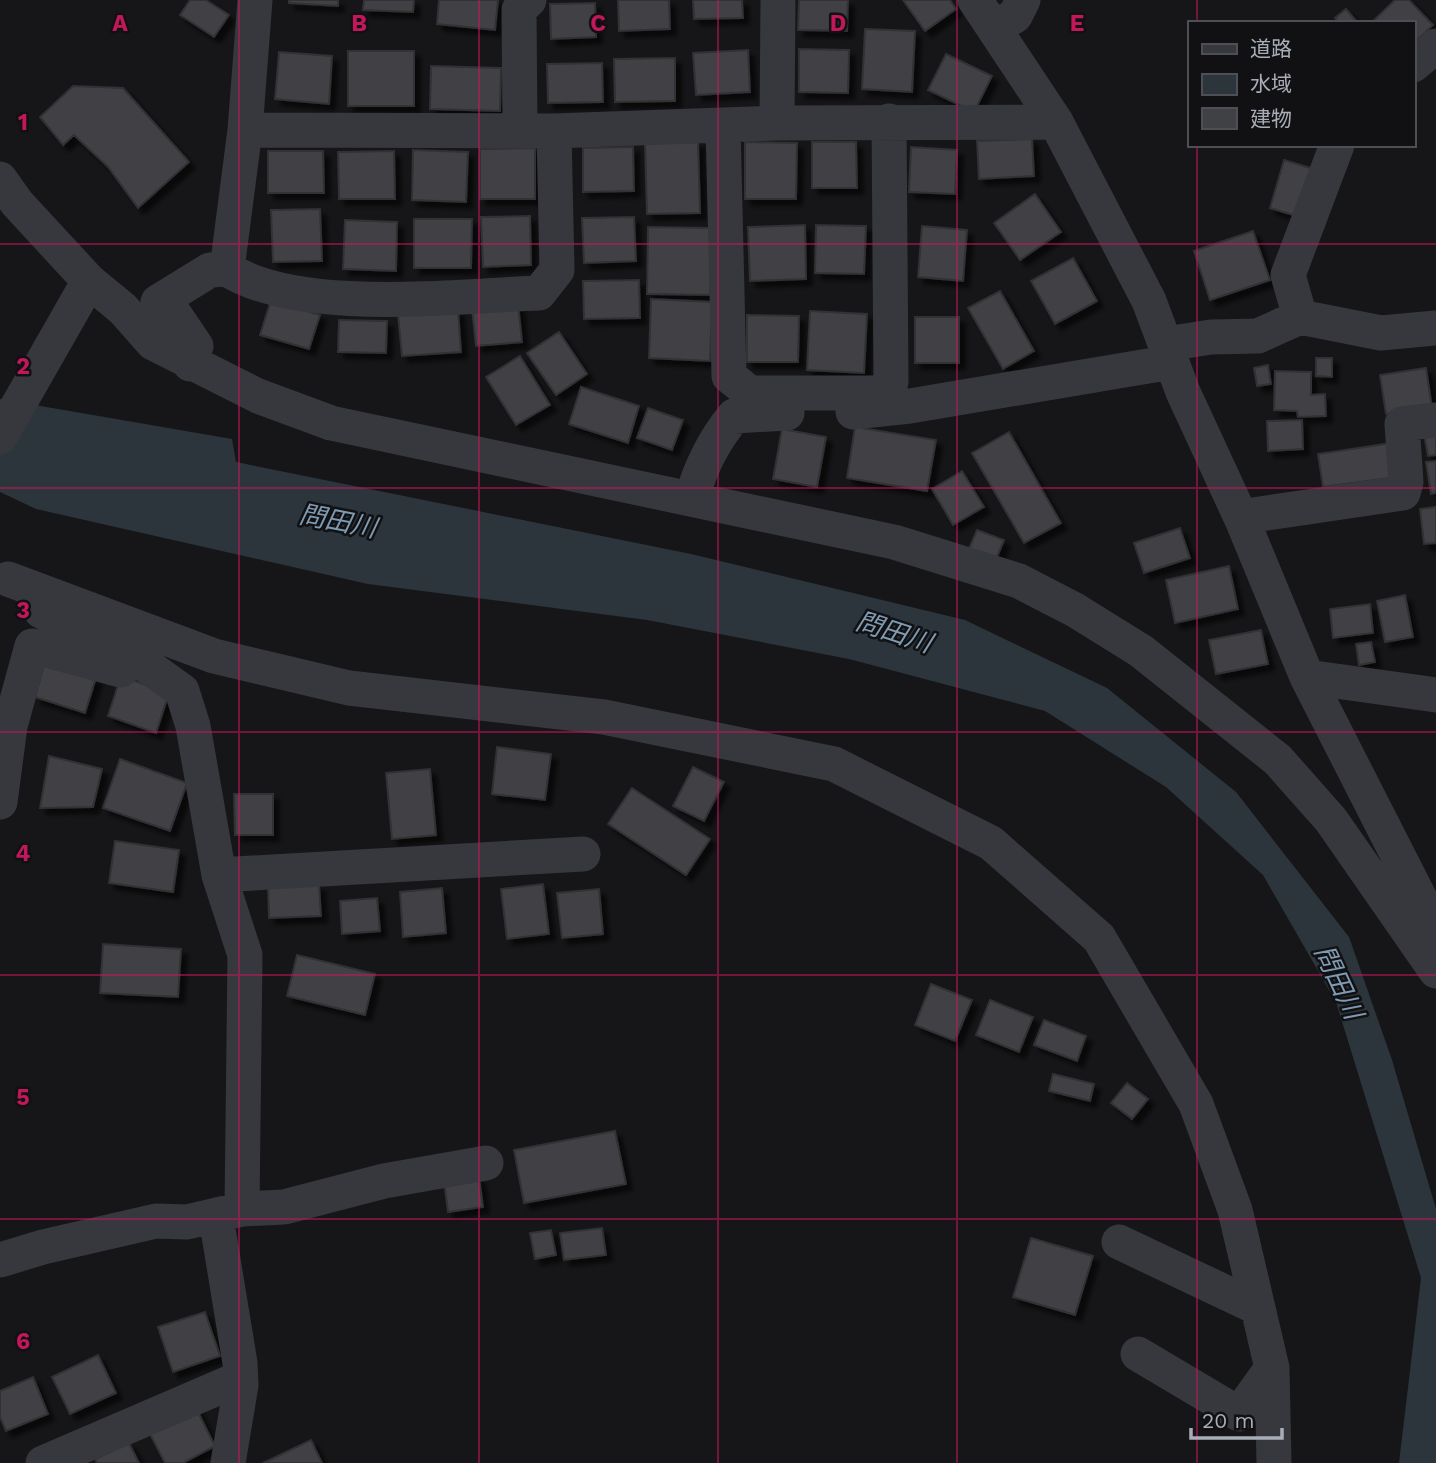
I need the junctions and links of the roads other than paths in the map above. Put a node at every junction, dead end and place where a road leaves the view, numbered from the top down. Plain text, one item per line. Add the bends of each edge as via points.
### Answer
1 (256, 0) edge
2 (529, 0) edge
3 (778, 0) edge
4 (1023, 0) edge
5 (985, 14) edge
6 (1436, 46) edge
7 (1415, 63) edge
8 (889, 121) junction
9 (1056, 122) junction
10 (777, 123) junction
11 (723, 126) junction
12 (245, 130) junction
13 (537, 131) junction
14 (1336, 147) edge
15 (0, 179) edge
16 (227, 269) junction
17 (83, 291) junction
18 (1300, 317) junction
19 (1436, 328) edge
20 (1169, 353) junction
21 (190, 364) junction
22 (1436, 420) edge
23 (0, 438) edge
24 (692, 499) junction
25 (1243, 522) junction
26 (4, 577) edge
27 (146, 665) junction
28 (1307, 677) junction
29 (1436, 695) edge
30 (0, 802) edge
31 (583, 854) dead end
32 (219, 876) junction
33 (1436, 930) edge
34 (1436, 971) edge
35 (486, 1163) dead end
36 (229, 1213) junction
37 (1119, 1242) dead end
38 (0, 1260) edge
39 (1256, 1307) junction
40 (1138, 1354) dead end
41 (1272, 1368) junction
42 (242, 1385) junction
43 (43, 1463) edge
44 (228, 1463) edge
45 (1274, 1463) edge

1 - 12 street
2 - 13 street via 519,10
3 - 10 street
4 - 5 street via 1014,16
5 - 9 street
6 - 7 street
8 - 9 street
8 - 10 street
8 - 11 street via 891,382 880,393 750,393 729,376
9 - 20 street via 1149,301
10 - 11 street
11 - 13 street
12 - 13 street
12 - 16 street
13 - 16 street via 557,270 539,293 326,299 240,278
14 - 18 street via 1288,275
15 - 17 street
16 - 21 street via 210,270 158,302 175,315 196,346
17 - 21 street via 123,309 153,344
17 - 23 street
18 - 19 street via 1381,333
18 - 20 street via 1258,336 1211,337
20 - 24 street via 910,406 836,414 751,412 734,416 721,432
20 - 25 street
21 - 24 street via 331,423
22 - 25 street via 1402,424 1403,493 1253,515
24 - 34 street via 894,542 1019,581 1130,644 1278,760 1331,820
25 - 28 street
26 - 27 street via 47,616
26 - 39 street via 215,656 349,688 604,717 834,764 991,843 1099,938 1196,1104 1235,1210
27 - 30 street via 128,672 32,646 10,726
27 - 32 street via 183,691
28 - 29 street
28 - 33 street
31 - 32 street
32 - 36 street via 245,956
35 - 36 street via 384,1181 284,1207
36 - 38 street via 187,1222 156,1221
36 - 42 street
37 - 39 street
39 - 41 street
40 - 41 street via 1239,1414
41 - 45 street
42 - 43 street via 229,1383
42 - 44 street

